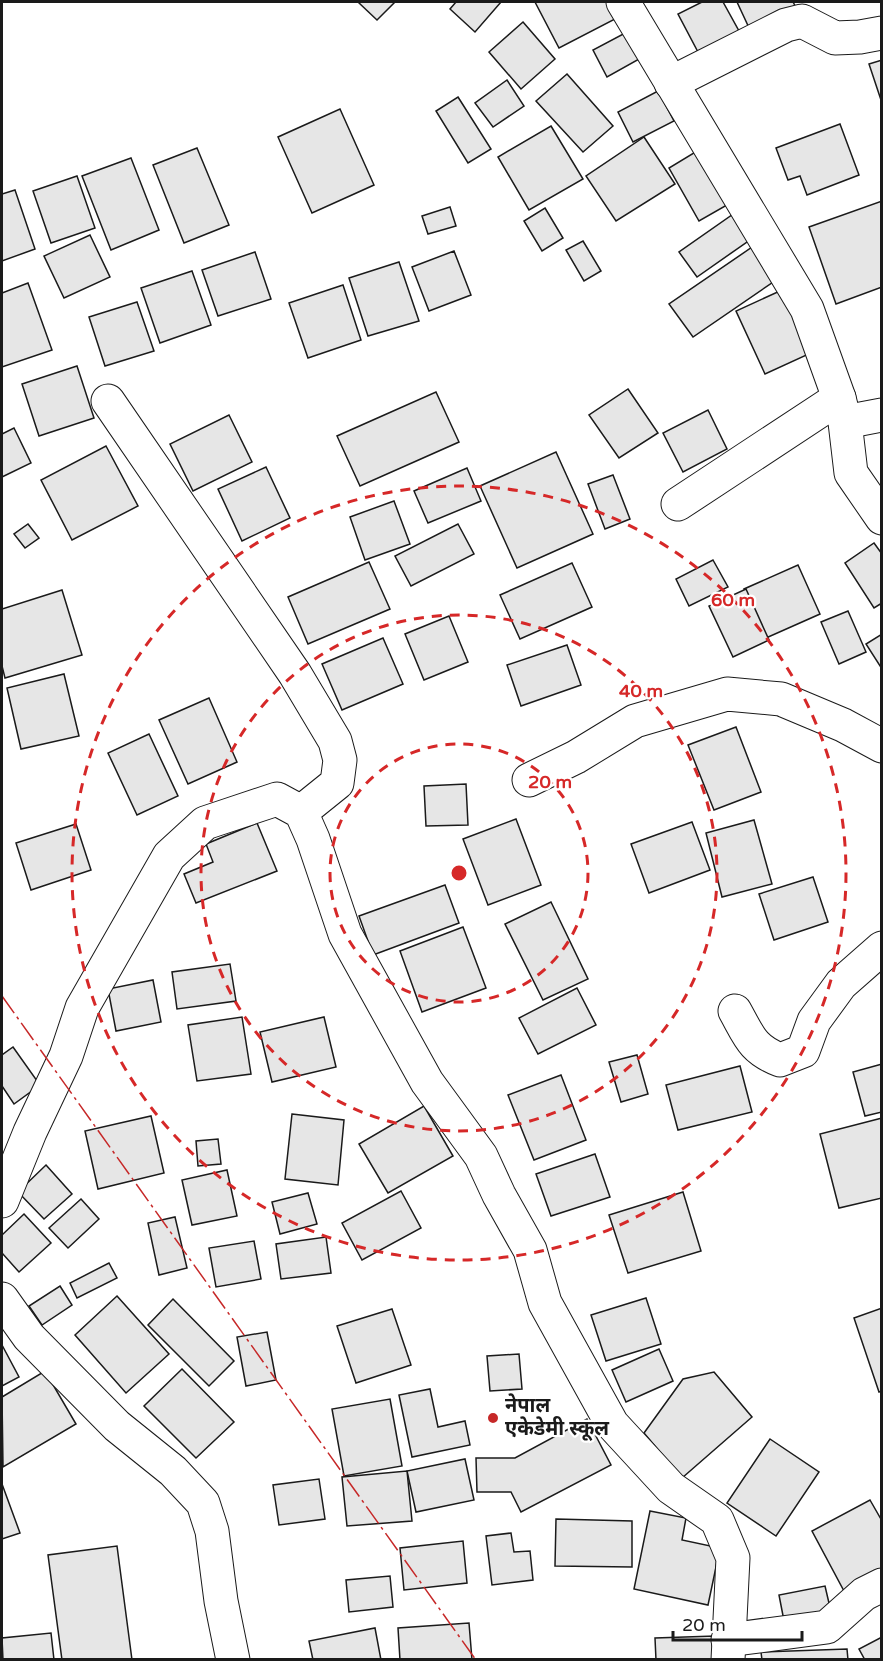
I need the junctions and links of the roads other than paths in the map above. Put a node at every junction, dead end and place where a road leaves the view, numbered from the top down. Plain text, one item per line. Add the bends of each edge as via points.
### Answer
1 (623, 2) edge
2 (882, 33) edge
3 (671, 83) junction
4 (108, 401) dead end
5 (842, 410) junction
6 (882, 415) edge
7 (678, 504) dead end
8 (882, 518) edge
9 (882, 746) edge
10 (529, 780) dead end
11 (301, 812) junction
12 (882, 948) edge
13 (735, 1011) dead end
14 (2, 1201) edge
15 (2, 1299) edge
16 (882, 1585) edge
17 (728, 1649) edge
18 (233, 1659) edge

1 - 3 street
2 - 3 street via 835,38 802,21 786,25
3 - 5 street via 807,309
4 - 11 street via 295,674 335,741 340,760 336,783
5 - 6 street
5 - 7 street
5 - 8 street via 852,473
9 - 10 street via 782,699 727,694 635,721
11 - 14 street via 278,799 205,824 169,856 82,1008 66,1056
11 - 17 street via 345,934 427,1082 481,1156 530,1250 545,1303 612,1424 671,1488 717,1520 733,1558
12 - 13 street via 841,984 813,1021 803,1051 780,1060 763,1054
15 - 18 street via 29,1337 117,1426 173,1471 203,1503 212,1531
16 - 17 street via 864,1594 827,1627

